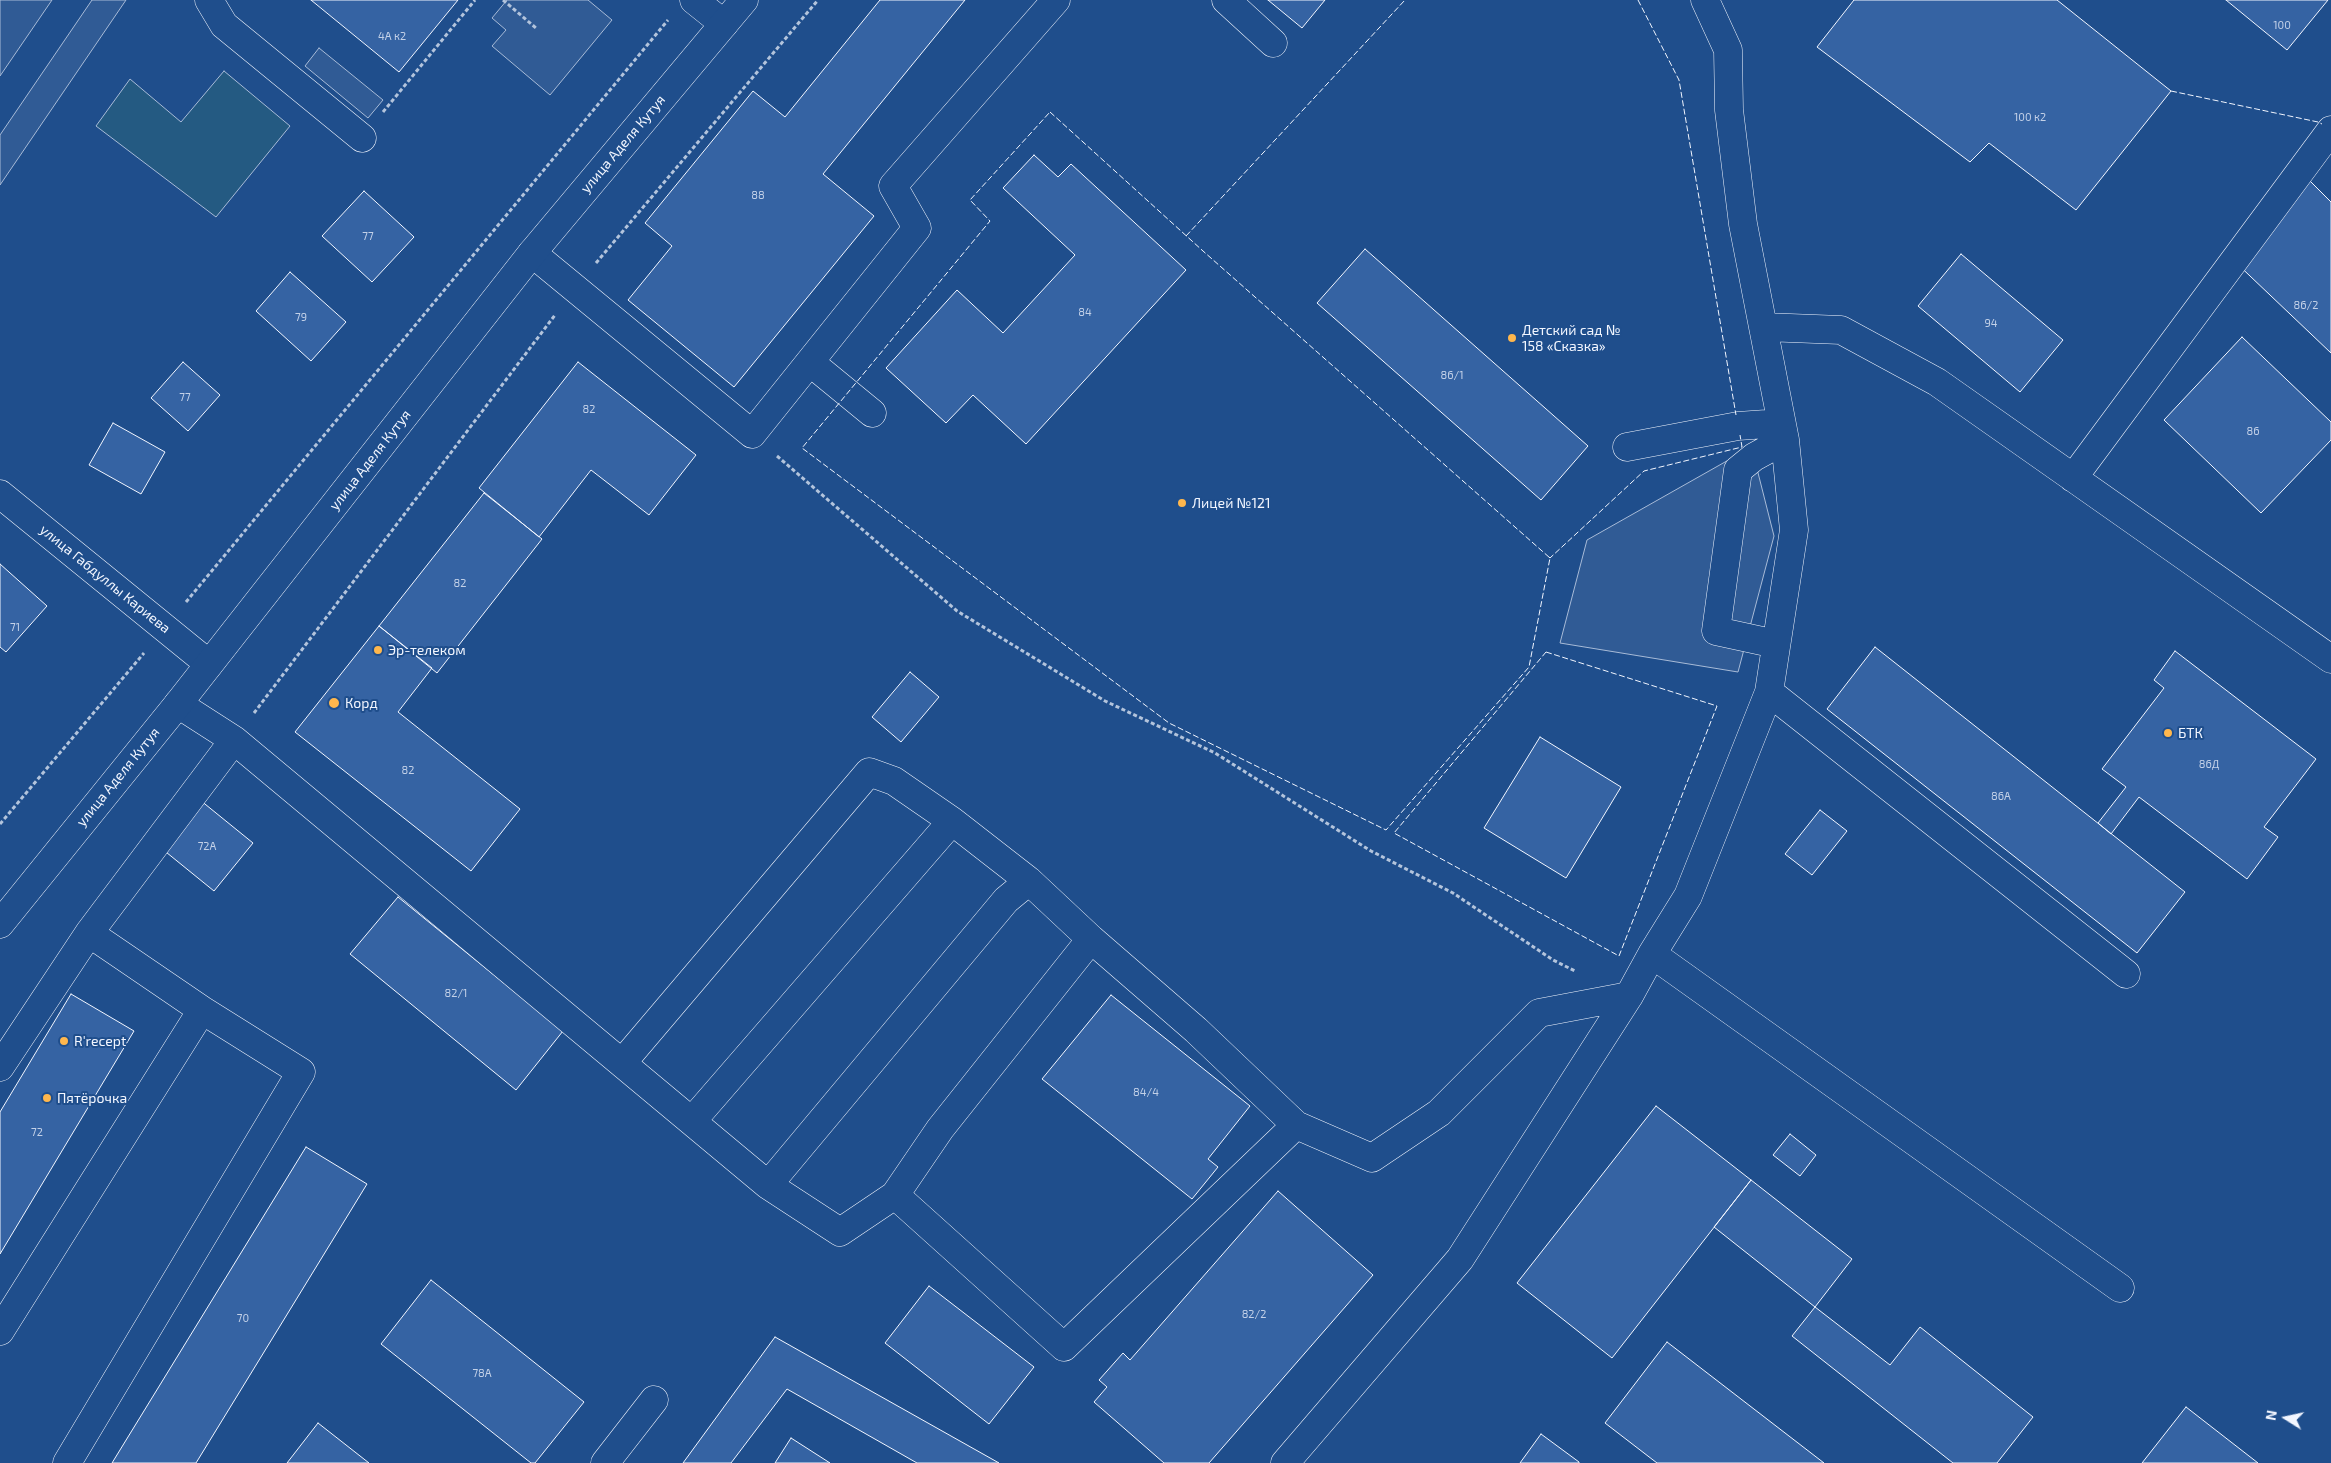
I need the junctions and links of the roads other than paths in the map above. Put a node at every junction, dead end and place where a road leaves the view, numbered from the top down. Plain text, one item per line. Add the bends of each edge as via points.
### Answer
1 (209, 0) edge
2 (694, 0) edge
3 (744, 0) edge
4 (1056, 0) edge
5 (1226, 0) edge
6 (1705, 0) edge
7 (724, 24) junction
8 (1273, 43) dead end
9 (2331, 130) edge
10 (362, 138) road end
11 (532, 253) junction
12 (1764, 327) junction
13 (811, 363) junction
14 (872, 413) dead end
15 (1783, 432) junction
16 (1627, 447) dead end
17 (2073, 478) junction
18 (0, 494) edge
19 (1776, 644) junction
20 (2331, 658) edge
21 (209, 664) junction
22 (1769, 692) junction
23 (178, 704) junction
24 (234, 740) junction
25 (952, 821) junction
26 (1029, 881) junction
27 (0, 924) edge
28 (89, 933) junction
29 (1091, 939) junction
30 (1652, 954) junction
31 (2126, 974) dead end
32 (1629, 996) junction
33 (202, 1010) junction
34 (622, 1063) junction
35 (0, 1067) edge
36 (692, 1121) junction
37 (1296, 1125) junction
38 (768, 1185) junction
39 (895, 1195) junction
40 (2120, 1288) dead end
41 (0, 1331) edge
42 (654, 1400) dead end
43 (67, 1463) edge
44 (605, 1463) edge
45 (1285, 1463) edge

1 - 10 street via 224,24
2 - 7 street
3 - 7 street, улица Аделя Кутуя
4 - 13 street via 893,186 917,228
5 - 8 street
6 - 12 street via 1728,50 1729,110 1742,215
7 - 11 street, улица Аделя Кутуя
9 - 17 street
11 - 13 street via 752,434
11 - 21 street, улица Аделя Кутуя
12 - 15 street
12 - 17 street via 1841,330 1938,382
13 - 14 street
15 - 16 street via 1738,426
15 - 19 street via 1794,530
15 - 19 street via 1738,470 1716,631
17 - 20 street
18 - 21 street, улица Габдуллы Кариева
19 - 22 street
21 - 23 street, улица Аделя Кутуя
22 - 30 street via 1688,896
22 - 31 street
23 - 24 street
23 - 27 street, улица Аделя Кутуя
24 - 28 street
24 - 34 street
25 - 26 street
25 - 34 street via 894,781 869,772
25 - 36 street
26 - 29 street
26 - 38 street via 1006,900
28 - 33 street
28 - 35 street
29 - 37 street via 1196,1030
29 - 39 street via 940,1129
30 - 32 street
30 - 40 street
32 - 37 street via 1539,1014 1439,1113 1372,1158
32 - 45 street via 1460,1259
33 - 41 street
33 - 43 street via 301,1072
34 - 36 street
36 - 38 street
37 - 39 street via 1064,1347
38 - 39 street via 840,1232
42 - 44 street

